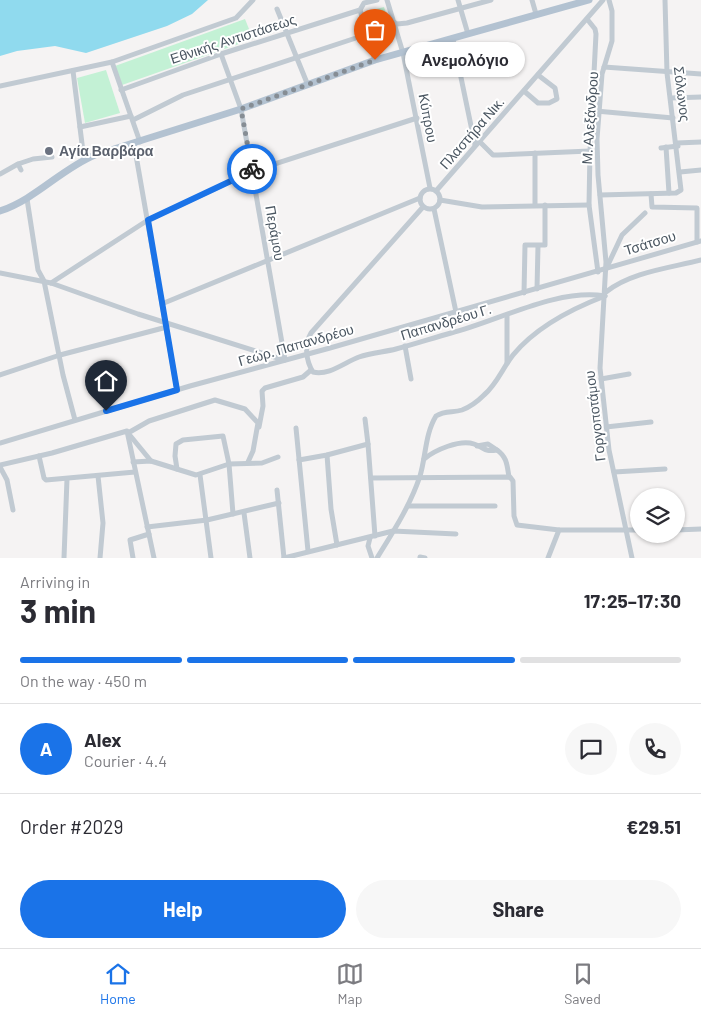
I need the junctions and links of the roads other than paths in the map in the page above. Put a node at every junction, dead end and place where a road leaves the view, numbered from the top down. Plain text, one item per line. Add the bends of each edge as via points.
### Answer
1 (253, 0) edge
2 (377, 0) edge
3 (387, 0) edge
4 (458, 0) edge
5 (492, 0) edge
6 (532, 0) edge
7 (589, 0) edge
8 (603, 0) edge
9 (609, 0) edge
10 (665, 0) edge
11 (277, 9) dead end
12 (461, 9) junction
13 (360, 10) junction
14 (536, 14) junction
15 (588, 19) junction
16 (394, 22) junction
17 (367, 32) junction
18 (287, 34) junction
19 (468, 34) junction
20 (453, 39) junction
21 (403, 52) junction
22 (221, 54) junction
23 (297, 56) junction
24 (375, 60) junction
25 (112, 62) junction
26 (604, 67) junction
27 (73, 71) junction
28 (667, 73) junction
29 (701, 74) edge
30 (538, 75) junction
31 (230, 81) junction
32 (307, 83) junction
33 (0, 86) edge
34 (121, 90) junction
35 (524, 91) junction
36 (670, 98) junction
37 (701, 98) edge
38 (241, 109) junction
39 (592, 111) junction
40 (599, 112) junction
41 (132, 118) junction
42 (417, 118) junction
43 (673, 118) junction
44 (80, 127) junction
45 (701, 142) edge
46 (137, 143) junction
47 (477, 143) junction
48 (677, 144) junction
49 (590, 150) junction
50 (535, 153) junction
51 (52, 157) dead end
52 (84, 160) junction
53 (701, 170) edge
54 (252, 171) junction
55 (680, 172) junction
56 (0, 174) edge
57 (430, 188) junction
58 (436, 191) junction
59 (669, 193) junction
60 (651, 194) junction
61 (600, 195) junction
62 (420, 198) junction
63 (27, 199) junction
64 (440, 200) junction
65 (535, 205) junction
66 (545, 205) junction
67 (589, 205) junction
68 (423, 207) junction
69 (434, 209) junction
70 (0, 211) edge
71 (645, 213) dead end
72 (148, 220) junction
73 (699, 241) edge
74 (538, 246) junction
75 (268, 259) junction
76 (701, 260) edge
77 (606, 269) junction
78 (0, 272) edge
79 (598, 272) junction
80 (44, 281) junction
81 (51, 282) junction
82 (536, 289) junction
83 (524, 293) junction
84 (606, 294) junction
85 (164, 303) junction
86 (456, 312) junction
87 (507, 316) junction
88 (167, 324) junction
89 (405, 346) junction
90 (306, 355) junction
91 (60, 356) junction
92 (285, 360) junction
93 (508, 364) junction
94 (311, 370) junction
95 (629, 374) dead end
96 (0, 375) edge
97 (411, 379) dead end
98 (601, 379) junction
99 (177, 390) junction
100 (364, 419) dead end
101 (75, 420) junction
102 (651, 422) dead end
103 (259, 427) junction
104 (606, 427) junction
105 (296, 428) dead end
106 (128, 433) junction
107 (0, 443) edge
108 (368, 444) junction
109 (327, 455) junction
110 (39, 456) junction
111 (278, 457) dead end
112 (424, 459) junction
113 (299, 460) junction
114 (151, 461) junction
115 (133, 462) junction
116 (248, 462) junction
117 (229, 464) junction
118 (0, 466) edge
119 (177, 469) junction
120 (665, 469) dead end
121 (136, 472) junction
122 (614, 472) junction
123 (200, 475) junction
124 (98, 476) junction
125 (508, 477) junction
126 (371, 478) junction
127 (419, 478) junction
128 (67, 479) junction
129 (277, 490) dead end
130 (279, 503) junction
131 (408, 506) junction
132 (495, 506) dead end
133 (13, 510) dead end
134 (244, 512) junction
135 (233, 514) junction
136 (207, 520) junction
137 (147, 527) junction
138 (701, 529) edge
139 (559, 530) junction
140 (627, 530) junction
141 (685, 530) edge
142 (394, 531) junction
143 (149, 534) junction
144 (456, 534) dead end
145 (372, 537) junction
146 (337, 545) junction
147 (308, 551) junction
148 (64, 558) edge
149 (100, 558) edge
150 (133, 558) edge
151 (154, 558) edge
152 (211, 558) edge
153 (250, 558) edge
154 (284, 558) edge
155 (372, 558) edge
156 (377, 558) edge
157 (548, 558) edge
158 (632, 558) edge

1 - 25 street via 236,18
2 - 13 street, Εθνικής Αντιστάσεως via 364,4
3 - 16 street, Κύπρου
4 - 12 street
5 - 12 street
6 - 14 street
7 - 14 main road
8 - 15 street, Πλαστήρα Νικ.
9 - 26 street, Μ. Αλεξάνδρου via 612,41
10 - 28 street, Σόλωνος
11 - 18 street
12 - 16 street via 400,24
12 - 19 street
13 - 17 street
13 - 18 street, Εθνικής Αντιστάσεως
14 - 19 main road
15 - 30 street, Πλαστήρα Νικ.
15 - 39 street, Μ. Αλεξάνδρου via 596,34
16 - 17 street
16 - 21 street, Κύπρου
17 - 23 street
17 - 24 street
18 - 22 street, Εθνικής Αντιστάσεως
18 - 23 street
19 - 20 main road
20 - 21 main road
20 - 47 street
21 - 24 main road
21 - 42 street, Κύπρου
22 - 31 street, Περάμου
22 - 34 street, Εθνικής Αντιστάσεως
23 - 31 street
23 - 32 street
24 - 32 main road
25 - 27 street
25 - 34 street
26 - 28 street
26 - 40 street, Μ. Αλεξάνδρου
27 - 33 street
27 - 44 street
28 - 29 street
28 - 36 street, Σόλωνος
30 - 35 street, Πλαστήρα Νικ.
30 - 35 street via 555,88 557,99 538,103
31 - 38 street, Περάμου
31 - 41 street via 169,101
32 - 38 main road
34 - 41 street
35 - 47 street, Πλαστήρα Νικ.
36 - 37 street
36 - 43 street, Σόλωνος
38 - 46 main road
38 - 54 street, Περάμου
39 - 40 street
39 - 49 street, Μ. Αλεξάνδρου
40 - 43 street
40 - 61 street, Μ. Αλεξάνδρου via 597,155
41 - 44 street
41 - 46 street
42 - 54 street
42 - 57 street, Κύπρου
43 - 48 street, Σόλωνος
44 - 52 street
45 - 48 street
46 - 52 main road
46 - 72 street
47 - 50 street via 493,154
47 - 58 street, Πλαστήρα Νικ.
48 - 55 street, Σόλωνος
48 - 59 street via 663,147
49 - 50 street
49 - 67 street, Μ. Αλεξάνδρου
50 - 65 street
51 - 56 street via 33,159
52 - 63 main road
53 - 55 street
54 - 72 street
54 - 75 street, Περάμου
55 - 59 street, Σόλωνος via 680,193
57 - 58 street
57 - 62 street via 423,191
58 - 64 street
59 - 60 street
60 - 61 street
60 - 73 street via 652,207 697,208
61 - 77 street, Μ. Αλεξάνδρου
62 - 68 street
62 - 75 street
63 - 70 main road
63 - 80 street via 38,270
64 - 65 street via 482,207
64 - 69 street
65 - 66 street
66 - 67 street
66 - 74 street via 545,243
67 - 79 street, Μ. Αλεξάνδρου
68 - 69 street
68 - 90 street via 311,333 307,339
69 - 86 street
71 - 77 street via 622,234
72 - 81 street
72 - 85 street
73 - 77 street, Τσάτσου
74 - 82 street
74 - 83 street via 525,246
75 - 85 street
75 - 92 street, Περάμου
76 - 84 street via 629,279 618,283
77 - 79 street, Τσάτσου
77 - 84 street, Γοργοποτάμου
78 - 80 street
79 - 82 street, Γεώρ. Παπανδρέου
80 - 81 street
80 - 91 street
81 - 88 street
82 - 83 street, Γεώρ. Παπανδρέου
83 - 86 street, Γεώρ. Παπανδρέου
84 - 87 street, Παπανδρέου Γ. via 573,296
84 - 93 street via 552,321 526,342
84 - 98 street, Γοργοποτάμου via 600,348
85 - 88 street
86 - 90 street, Γεώρ. Παπανδρέου
87 - 89 street, Παπανδρέου Γ.
87 - 93 street
88 - 91 street
88 - 92 street
88 - 99 street
89 - 94 street, Παπανδρέου Γ. via 360,357 325,371 316,373
89 - 97 street
90 - 92 street, Γεώρ. Παπανδρέου
90 - 94 street
91 - 96 street
91 - 101 street
92 - 99 street, Γεώρ. Παπανδρέου
93 - 112 street via 495,384 476,402 463,410 436,416
94 - 103 street via 290,383 262,391
95 - 98 street
98 - 104 street, Γοργοποτάμου
99 - 101 street, Γεώρ. Παπανδρέου
100 - 108 street
101 - 107 street, Γεώρ. Παπανδρέου
102 - 104 street
103 - 106 street via 245,409 215,400 149,421
103 - 116 street
104 - 122 street, Γοργοποτάμου
105 - 113 street
106 - 110 street
106 - 114 street
106 - 115 street
108 - 109 street
108 - 126 street
109 - 113 street
109 - 146 street
110 - 118 street
110 - 128 street via 44,478
111 - 116 street via 262,464
112 - 125 street via 448,447 469,444 484,451 497,450 506,459
112 - 127 street
113 - 147 street
114 - 115 street
114 - 119 street
115 - 121 street
116 - 117 street
117 - 119 street via 225,438 220,436 183,440 176,444
117 - 123 street
117 - 135 street
118 - 133 street via 7,480
119 - 123 street
120 - 122 street
121 - 124 street
121 - 137 street
122 - 140 street, Γοργοποτάμου
123 - 136 street
124 - 128 street
124 - 149 street via 103,523
125 - 127 street
125 - 139 street via 513,481 514,516 518,524
126 - 127 street
126 - 145 street
127 - 131 street
128 - 148 street
129 - 130 street
130 - 134 street
130 - 154 street
131 - 132 street
131 - 142 street
134 - 135 street
134 - 153 street
135 - 136 street
136 - 137 street
136 - 152 street
137 - 143 street
138 - 141 street
139 - 140 street
139 - 157 street
140 - 158 street, Γοργοποτάμου
142 - 144 street
142 - 145 street
142 - 156 street
143 - 150 street via 131,539
143 - 151 street
145 - 146 street
145 - 155 street via 368,546
146 - 147 street
147 - 154 street

